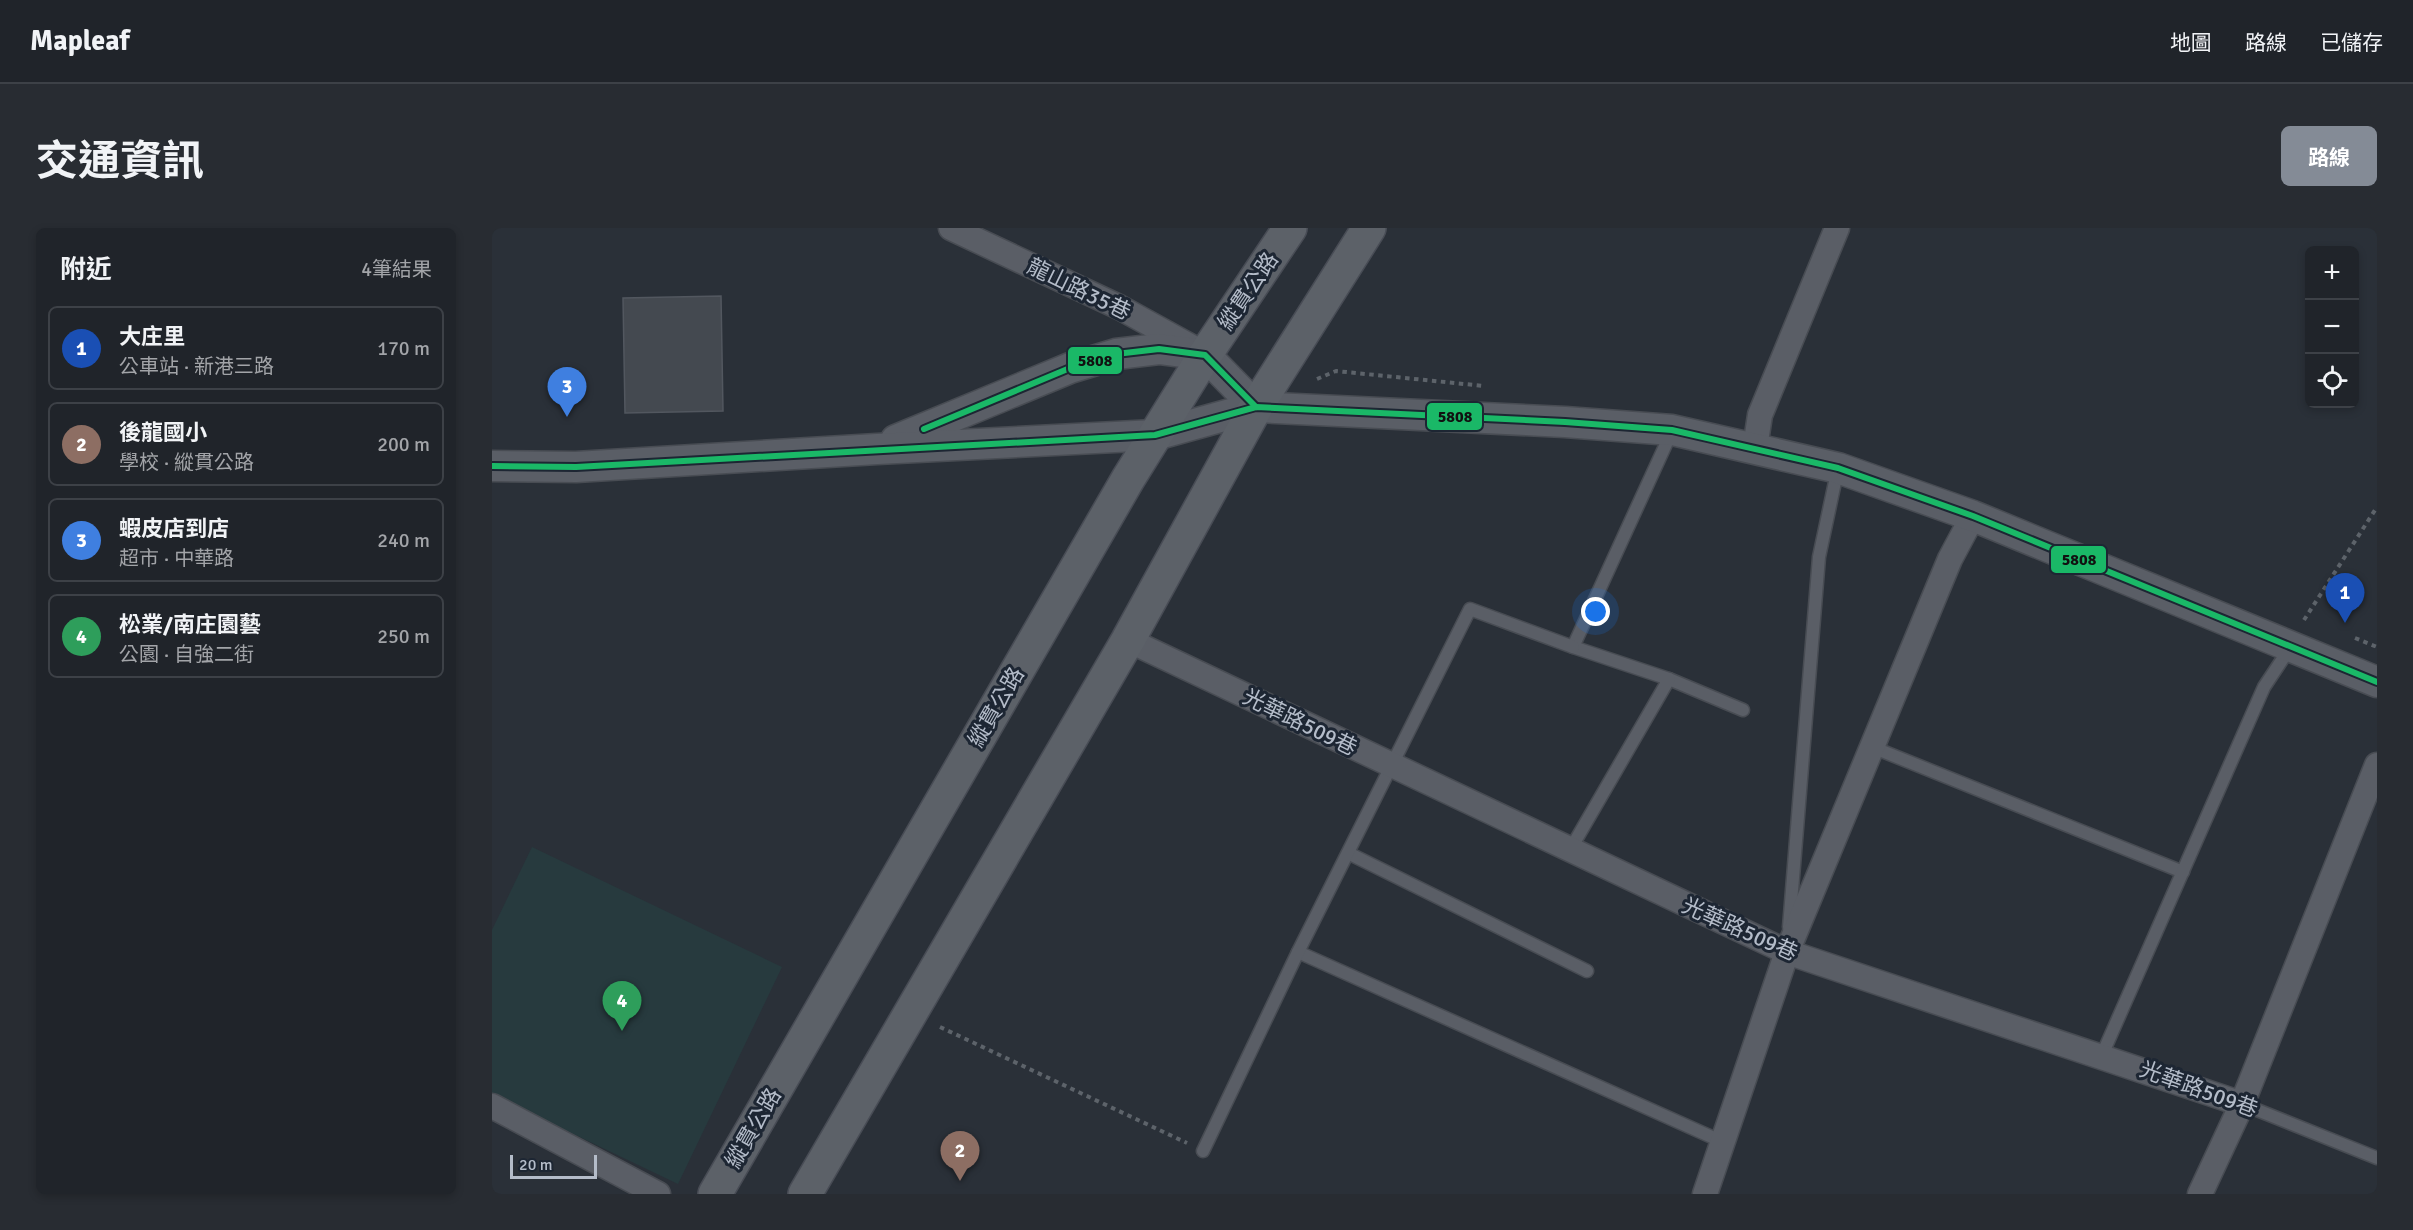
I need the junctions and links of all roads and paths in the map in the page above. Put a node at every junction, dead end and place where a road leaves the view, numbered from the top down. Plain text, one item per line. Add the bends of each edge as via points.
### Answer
1 (951, 228) edge
2 (1290, 228) edge
3 (1370, 228) edge
4 (1837, 228) edge
5 (1205, 355) junction
6 (1256, 407) junction
7 (1672, 430) junction
8 (1155, 435) junction
9 (1755, 448) junction
10 (877, 449) junction
11 (492, 466) edge
12 (1838, 468) junction
13 (2377, 507) edge
14 (1972, 516) junction
15 (1128, 640) junction
16 (1573, 647) junction
17 (2290, 648) junction
18 (1669, 679) junction
19 (2377, 682) edge
20 (1743, 710) dead end
21 (1872, 747) junction
22 (2377, 765) edge
23 (1392, 766) junction
24 (1570, 850) junction
25 (1348, 853) junction
26 (2183, 872) junction
27 (1298, 952) junction
28 (1787, 952) junction
29 (1587, 970) dead end
30 (940, 1028) dead end
31 (2102, 1055) junction
32 (2242, 1104) junction
33 (492, 1106) edge
34 (1723, 1142) junction
35 (1203, 1150) joint
36 (2377, 1158) edge
37 (658, 1194) edge
38 (715, 1194) edge
39 (805, 1194) edge
40 (1705, 1194) edge
41 (2200, 1194) edge

1 - 5 street, 龍山路35巷 via 1119,307
2 - 5 main road, 縱貫公路
3 - 6 main road
4 - 9 street via 1760,415
5 - 6 street
5 - 8 main road, 縱貫公路
5 - 10 street via 1159,350 1116,354 1070,368
6 - 7 street
6 - 8 street
6 - 15 main road
7 - 9 street
7 - 16 lane
8 - 10 street
8 - 38 main road, 縱貫公路
9 - 12 street
10 - 11 street via 576,467
12 - 14 street
12 - 28 lane via 1819,557
13 - 17 path
14 - 17 street
14 - 21 street via 1950,559
15 - 23 street, 光華路509巷
15 - 39 main road
16 - 18 lane
16 - 23 lane via 1470,609
17 - 19 street
17 - 26 lane via 2264,687
18 - 20 lane
18 - 24 lane
21 - 26 lane
21 - 28 street
22 - 32 street
23 - 24 street, 光華路509巷
23 - 25 lane
24 - 28 street, 光華路509巷
25 - 27 lane
25 - 29 lane
26 - 31 lane
27 - 34 lane
27 - 35 lane
28 - 31 street, 光華路509巷
28 - 34 street
30 - 35 path
31 - 32 street, 光華路509巷
32 - 36 lane, 光華路509巷
32 - 41 street
33 - 37 street
34 - 40 street

